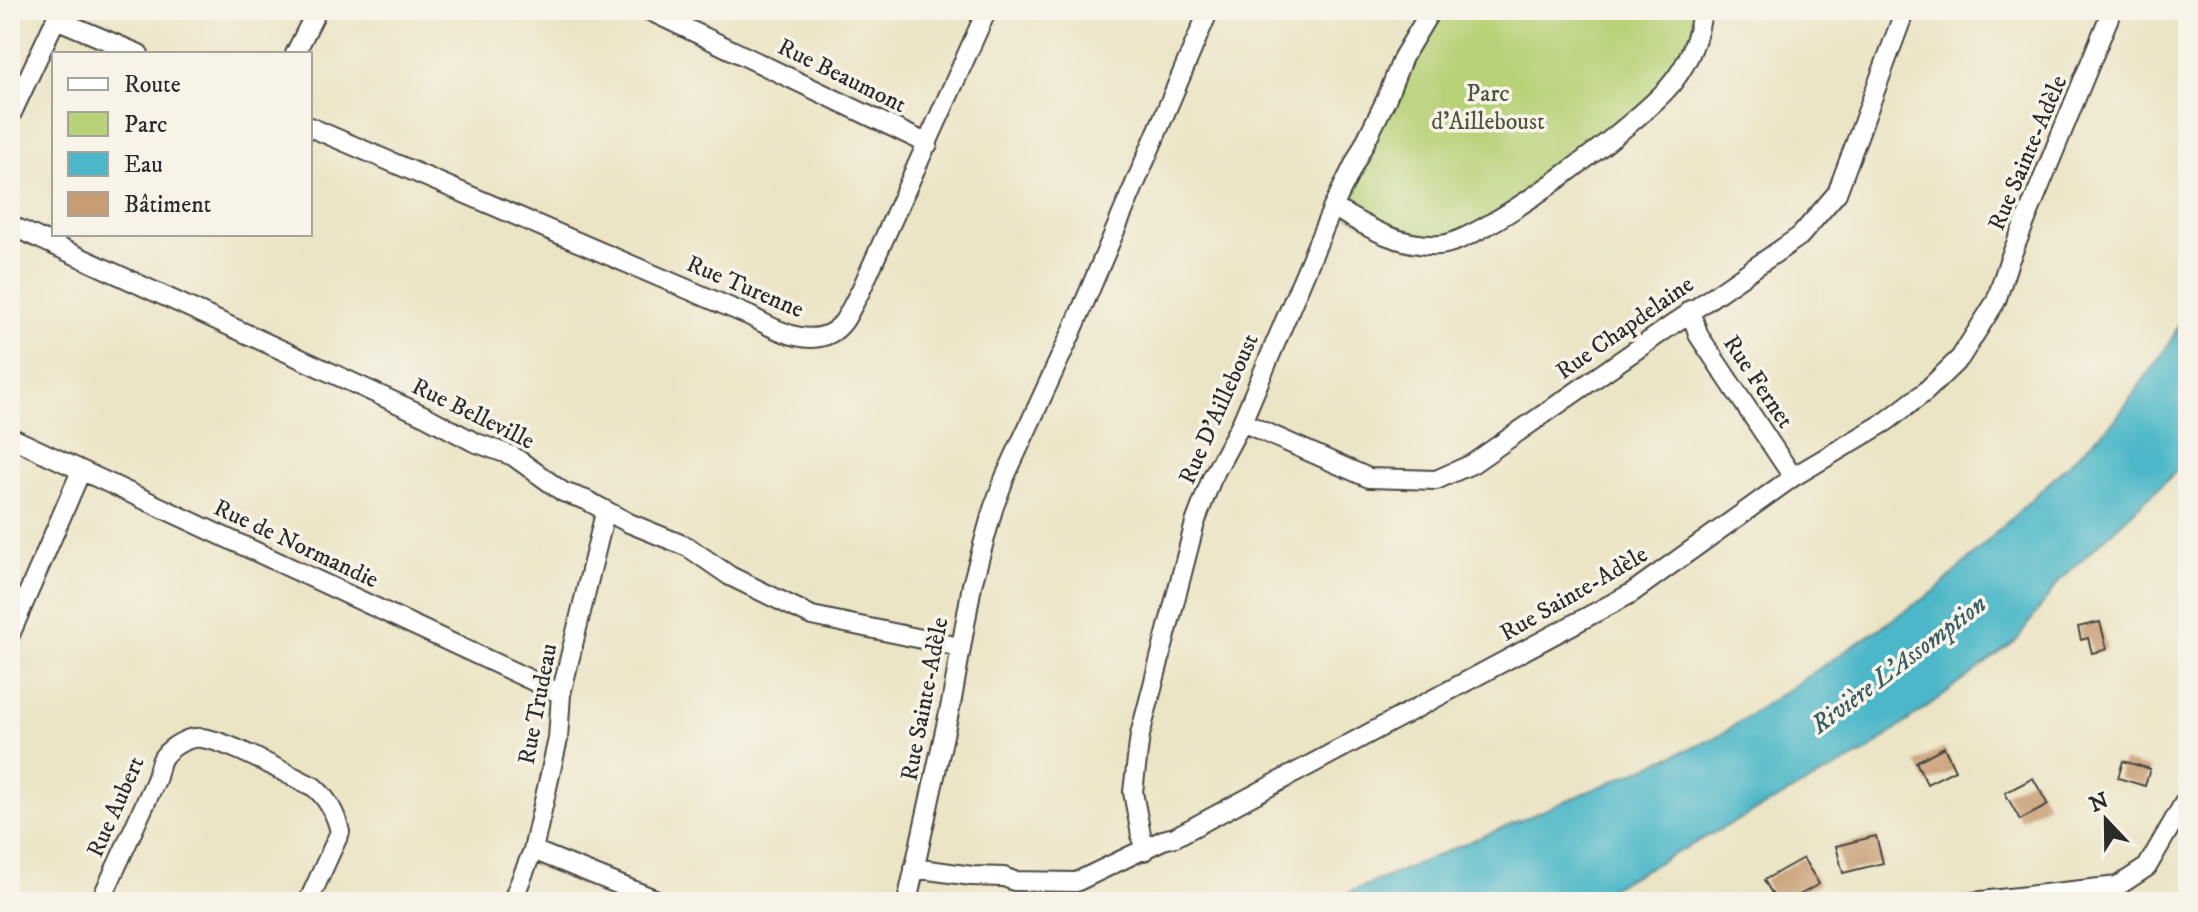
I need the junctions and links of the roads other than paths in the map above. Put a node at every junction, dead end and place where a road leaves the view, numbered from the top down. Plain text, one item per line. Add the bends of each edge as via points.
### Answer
1 (317, 10) edge
2 (648, 10) edge
3 (987, 10) edge
4 (1209, 10) edge
5 (1431, 10) edge
6 (1702, 10) edge
7 (1905, 10) edge
8 (2112, 10) edge
9 (58, 14) edge
10 (135, 52) edge
11 (296, 52) edge
12 (10, 117) edge
13 (312, 128) edge
14 (928, 144) junction
15 (1333, 207) junction
16 (10, 225) edge
17 (1690, 310) junction
18 (1242, 422) junction
19 (10, 437) edge
20 (81, 471) junction
21 (1793, 477) junction
22 (605, 513) junction
23 (10, 635) edge
24 (960, 647) junction
25 (561, 694) junction
26 (2188, 796) edge
27 (533, 850) junction
28 (1144, 851) junction
29 (914, 868) junction
30 (100, 902) edge
31 (308, 902) edge
32 (512, 902) edge
33 (662, 902) edge
34 (907, 902) edge
35 (1972, 902) edge

1 - 11 street
2 - 14 street, Rue Beaumont
3 - 14 street, Rue Turenne
4 - 24 street, Rue Sainte-Adèle via 1005,477 972,585
5 - 15 street, Rue D'Ailleboust via 1403,57
6 - 15 street via 1700,33 1685,65 1653,106 1489,226 1441,245 1394,240
7 - 17 street, Rue Chapdelaine via 1832,200 1787,247
8 - 21 street, Rue Sainte-Adèle via 1996,301 1960,358 1887,421
9 - 10 street
9 - 12 street
13 - 14 street, Rue Turenne via 768,326 809,339 842,324
15 - 18 street, Rue D'Ailleboust
16 - 22 street, Rue Belleville via 513,456 563,492
17 - 18 street, Rue Chapdelaine via 1472,464 1436,480 1369,478
17 - 21 street, Rue Fernet via 1699,336
18 - 28 street, Rue D'Ailleboust via 1195,523 1140,735 1133,792
19 - 20 street, Rue de Normandie
20 - 23 street
20 - 25 street, Rue de Normandie
21 - 28 street, Rue Sainte-Adèle via 1630,594
22 - 24 street, Rue Belleville via 688,547 730,576 812,616
22 - 25 street, Rue Trudeau
24 - 29 street, Rue Sainte-Adèle
25 - 27 street, Rue Trudeau via 558,739
26 - 35 street via 2147,867 2118,886
27 - 32 street, Rue Trudeau
27 - 33 street
28 - 29 street, Rue Sainte-Adèle via 1076,882 1014,881
29 - 34 street, Rue Sainte-Adèle
30 - 31 street, Rue Aubert via 165,754 185,739 201,738 232,747 323,794 340,832

